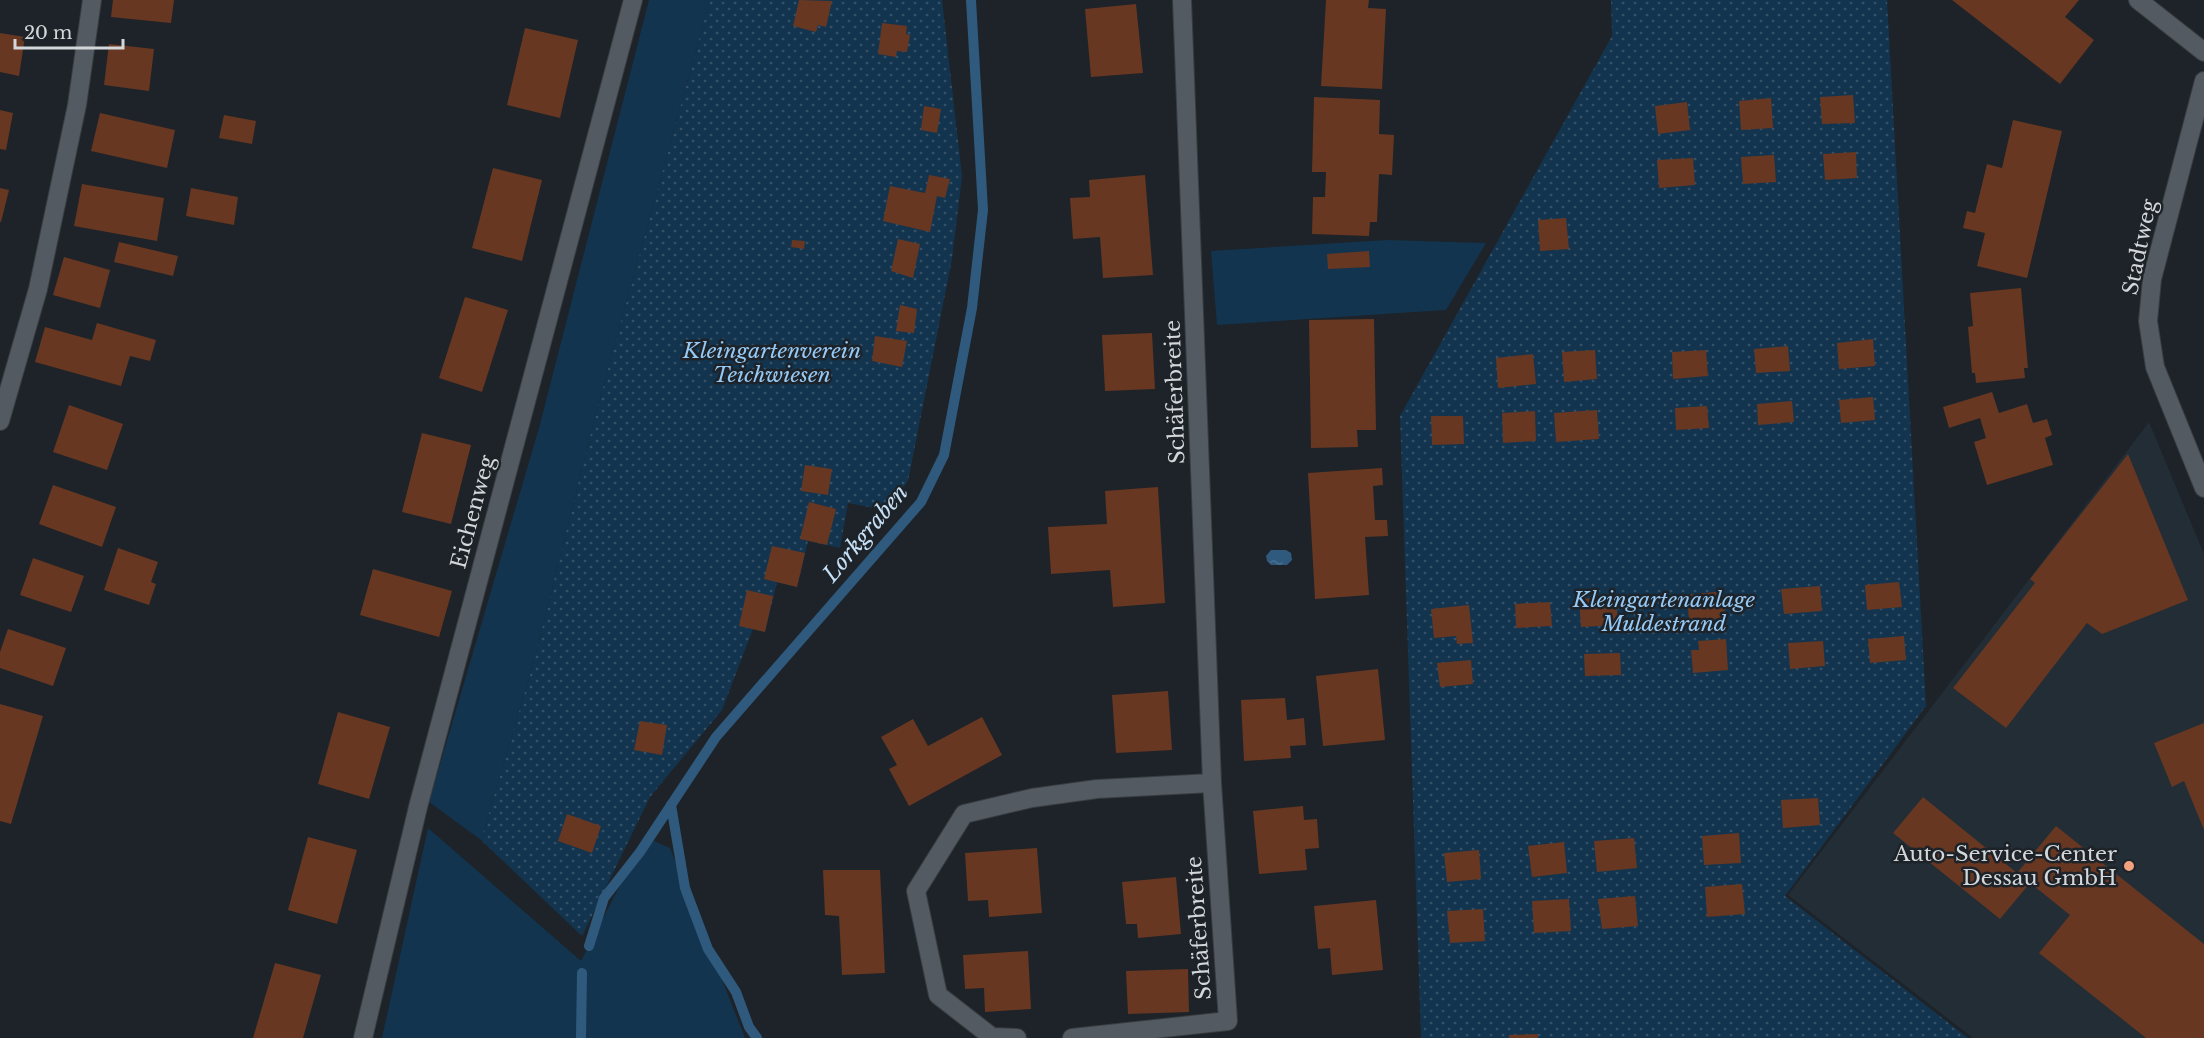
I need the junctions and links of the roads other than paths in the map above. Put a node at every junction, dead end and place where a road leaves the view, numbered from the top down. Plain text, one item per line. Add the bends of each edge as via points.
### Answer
1 (92, 0) edge
2 (633, 0) edge
3 (1182, 0) edge
4 (2138, 0) edge
5 (2204, 52) edge
6 (2204, 81) edge
7 (0, 421) edge
8 (2204, 488) edge
9 (1212, 783) junction
10 (363, 1038) edge
11 (1017, 1038) edge
12 (1072, 1038) edge

1 - 7 street via 77,105 41,278
2 - 10 street, Eichenweg via 424,784
3 - 9 street, Schäferbreite
4 - 5 street
6 - 8 street, Stadtweg via 2152,279 2148,321 2155,367
9 - 11 street via 1097,789 1032,798 964,814 916,891 938,995 992,1037
9 - 12 street, Schäferbreite via 1228,1021

